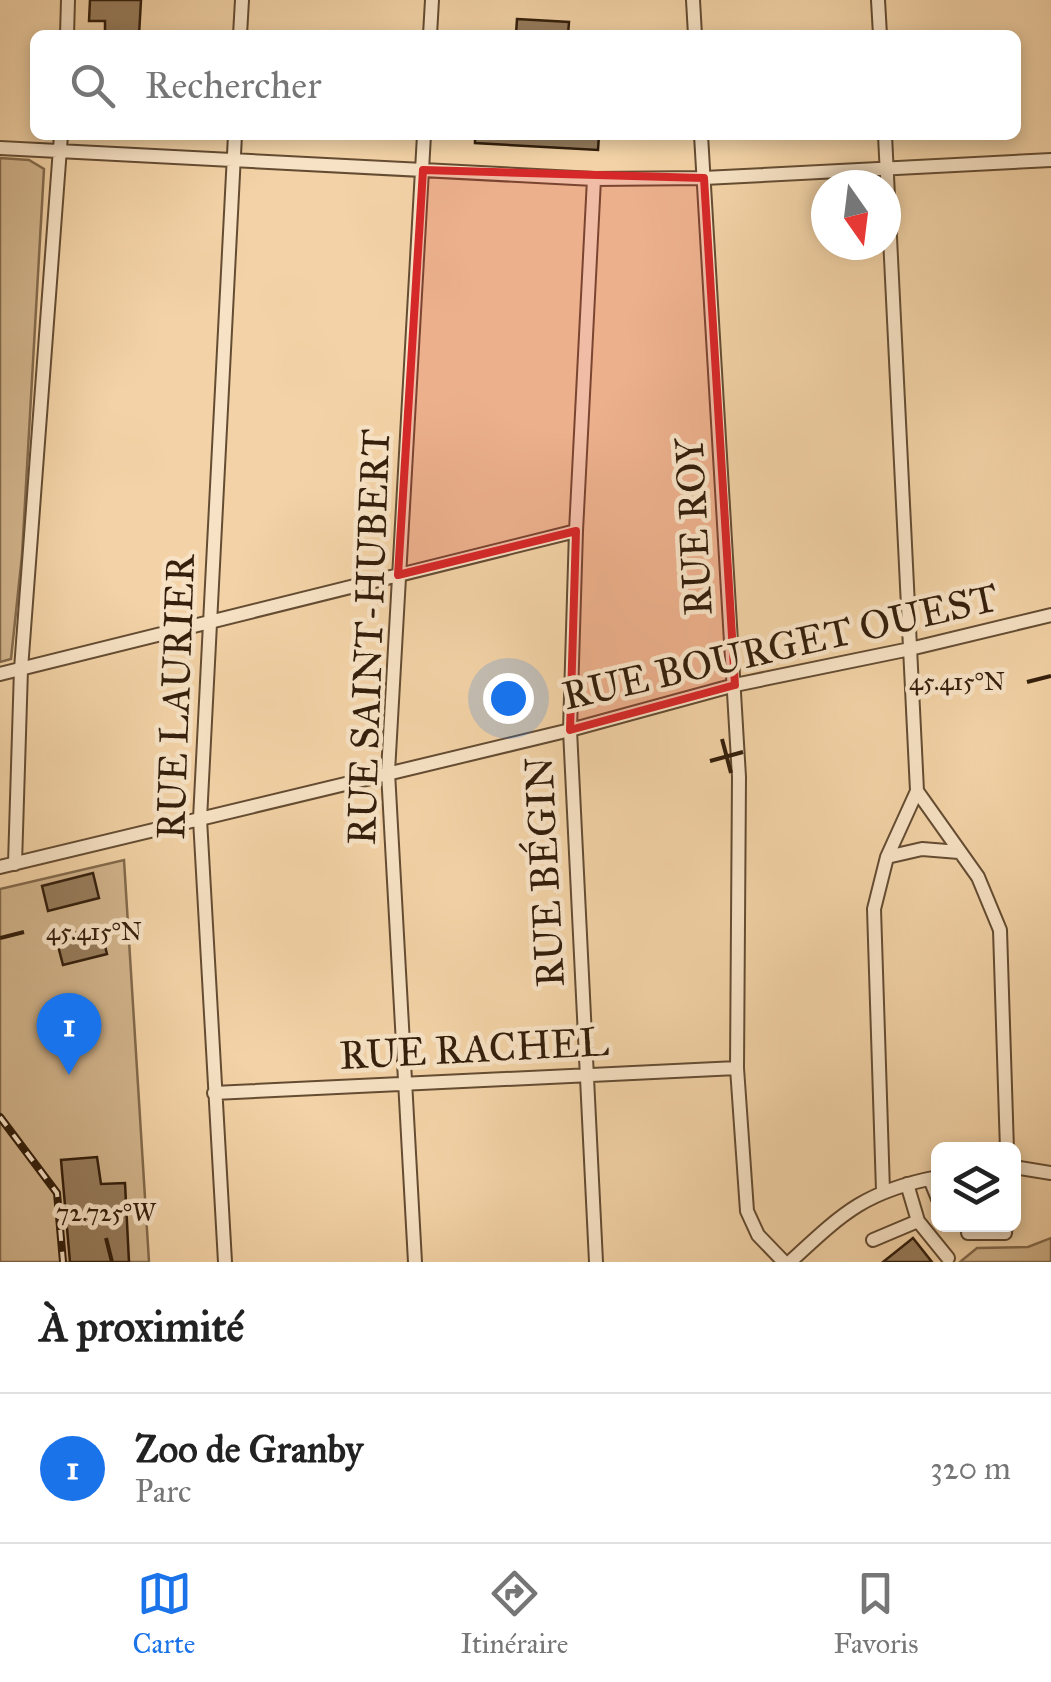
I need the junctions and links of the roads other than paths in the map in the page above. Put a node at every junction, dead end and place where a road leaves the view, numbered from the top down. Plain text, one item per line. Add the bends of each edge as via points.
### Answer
1 (68, 0) edge
2 (242, 0) edge
3 (432, 0) edge
4 (694, 0) edge
5 (878, 0) edge
6 (66, 30) edge
7 (240, 30) edge
8 (430, 30) edge
9 (696, 30) edge
10 (880, 30) edge
11 (62, 140) edge
12 (234, 140) edge
13 (424, 140) edge
14 (702, 140) edge
15 (885, 140) edge
16 (0, 148) edge
17 (61, 150) junction
18 (233, 158) junction
19 (1051, 160) edge
20 (886, 168) junction
21 (422, 170) junction
22 (594, 178) junction
23 (704, 178) junction
24 (576, 531) junction
25 (398, 575) junction
26 (1051, 615) edge
27 (208, 622) junction
28 (910, 649) junction
29 (22, 669) junction
30 (0, 674) edge
31 (735, 684) junction
32 (570, 730) junction
33 (388, 772) junction
34 (917, 792) junction
35 (200, 819) junction
36 (959, 852) junction
37 (887, 858) junction
38 (15, 864) junction
39 (0, 868) edge
40 (737, 1068) junction
41 (585, 1076) junction
42 (404, 1084) junction
43 (214, 1093) junction
44 (1008, 1142) edge
45 (1021, 1168) edge
46 (1051, 1173) edge
47 (931, 1179) edge
48 (907, 1184) junction
49 (884, 1191) junction
50 (918, 1221) junction
51 (874, 1240) dead end
52 (948, 1258) dead end
53 (224, 1262) edge
54 (415, 1262) edge
55 (596, 1262) edge
56 (787, 1262) edge

1 - 6 street
2 - 7 street
3 - 8 street
4 - 9 street
5 - 10 street
11 - 17 street
12 - 18 street, RUE LAURIER
13 - 21 street, RUE SAINT-HUBERT
14 - 23 street, RUE ROY
15 - 20 street
16 - 17 street
17 - 18 street
17 - 29 street
18 - 21 street
18 - 27 street, RUE LAURIER
19 - 20 street
20 - 23 street
20 - 28 street
21 - 22 street
21 - 25 street, RUE SAINT-HUBERT
22 - 23 street
22 - 24 street, RUE BÉGIN
23 - 31 street, RUE ROY
24 - 25 street
24 - 32 street, RUE BÉGIN
25 - 27 street
25 - 33 street, RUE SAINT-HUBERT
26 - 28 street, RUE BOURGET OUEST
27 - 29 street
27 - 35 street, RUE LAURIER
28 - 31 street, RUE BOURGET OUEST
28 - 34 street
29 - 30 street
29 - 38 street
31 - 32 street, RUE BOURGET OUEST
31 - 40 street, RUE ROY
32 - 33 street, RUE BOURGET OUEST
32 - 41 street, RUE BÉGIN
33 - 35 street, RUE BOURGET OUEST
33 - 42 street, RUE SAINT-HUBERT
34 - 36 street
34 - 37 street
35 - 38 street, RUE BOURGET OUEST
35 - 43 street, RUE LAURIER
36 - 37 street via 922,849
36 - 44 street via 978,877 1000,930
37 - 49 street via 874,909
38 - 39 street, RUE BOURGET OUEST
40 - 41 street, RUE RACHEL
40 - 56 street, RUE ROY via 747,1211 758,1235
41 - 42 street, RUE RACHEL
41 - 55 street, RUE BÉGIN
42 - 43 street, RUE RACHEL
42 - 54 street, RUE SAINT-HUBERT
43 - 53 street, RUE LAURIER
45 - 46 street
47 - 48 street
48 - 49 street
48 - 50 street
49 - 56 street via 843,1212
50 - 51 street
50 - 52 street

